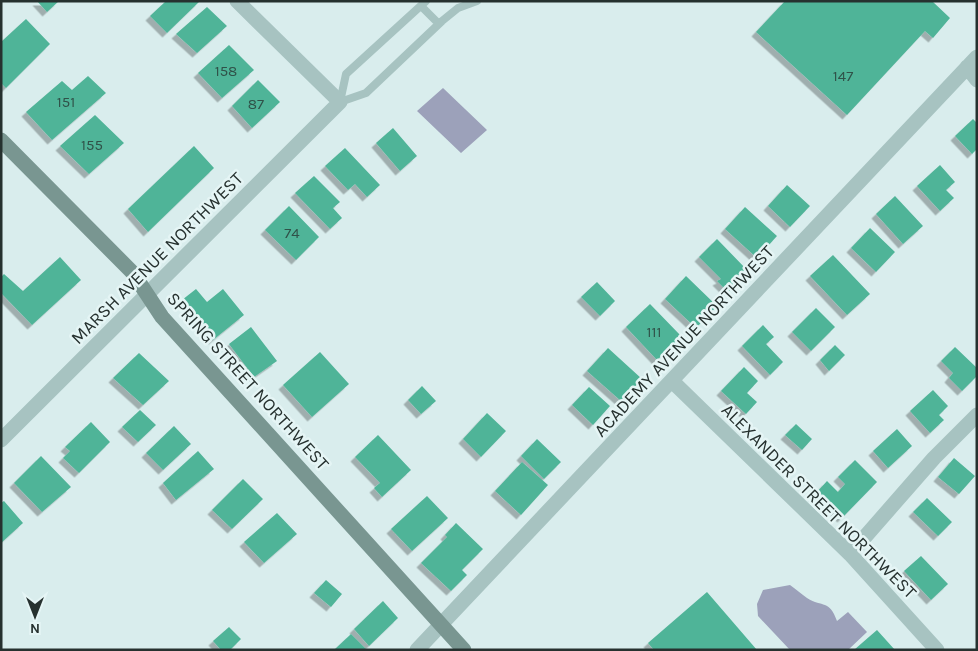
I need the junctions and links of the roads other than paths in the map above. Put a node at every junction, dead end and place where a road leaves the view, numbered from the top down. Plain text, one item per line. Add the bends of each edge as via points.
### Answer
1 (237, 1) edge
2 (477, 1) edge
3 (424, 4) edge
4 (439, 24) junction
5 (972, 62) edge
6 (977, 80) edge
7 (340, 102) junction
8 (1, 140) edge
9 (147, 294) junction
10 (672, 381) junction
11 (977, 415) edge
12 (1, 440) edge
13 (850, 554) junction
14 (443, 625) junction
15 (417, 650) edge
16 (464, 650) edge
17 (938, 650) edge

1 - 7 street
2 - 4 lane via 458,8
3 - 4 lane
3 - 7 lane via 346,74
4 - 7 lane via 366,92
5 - 6 street
5 - 10 street, ACADEMY AVENUE NORTHWEST
7 - 9 street, MARSH AVENUE NORTHWEST
8 - 9 street, SPRING STREET NORTHWEST via 133,273
9 - 12 street, MARSH AVENUE NORTHWEST
9 - 14 street, SPRING STREET NORTHWEST via 162,317
10 - 13 street, ALEXANDER STREET NORTHWEST
10 - 14 street, ACADEMY AVENUE NORTHWEST
11 - 13 street via 934,458
13 - 17 street, ALEXANDER STREET NORTHWEST
14 - 15 street, ACADEMY AVENUE NORTHWEST
14 - 16 street, SPRING STREET NORTHWEST

